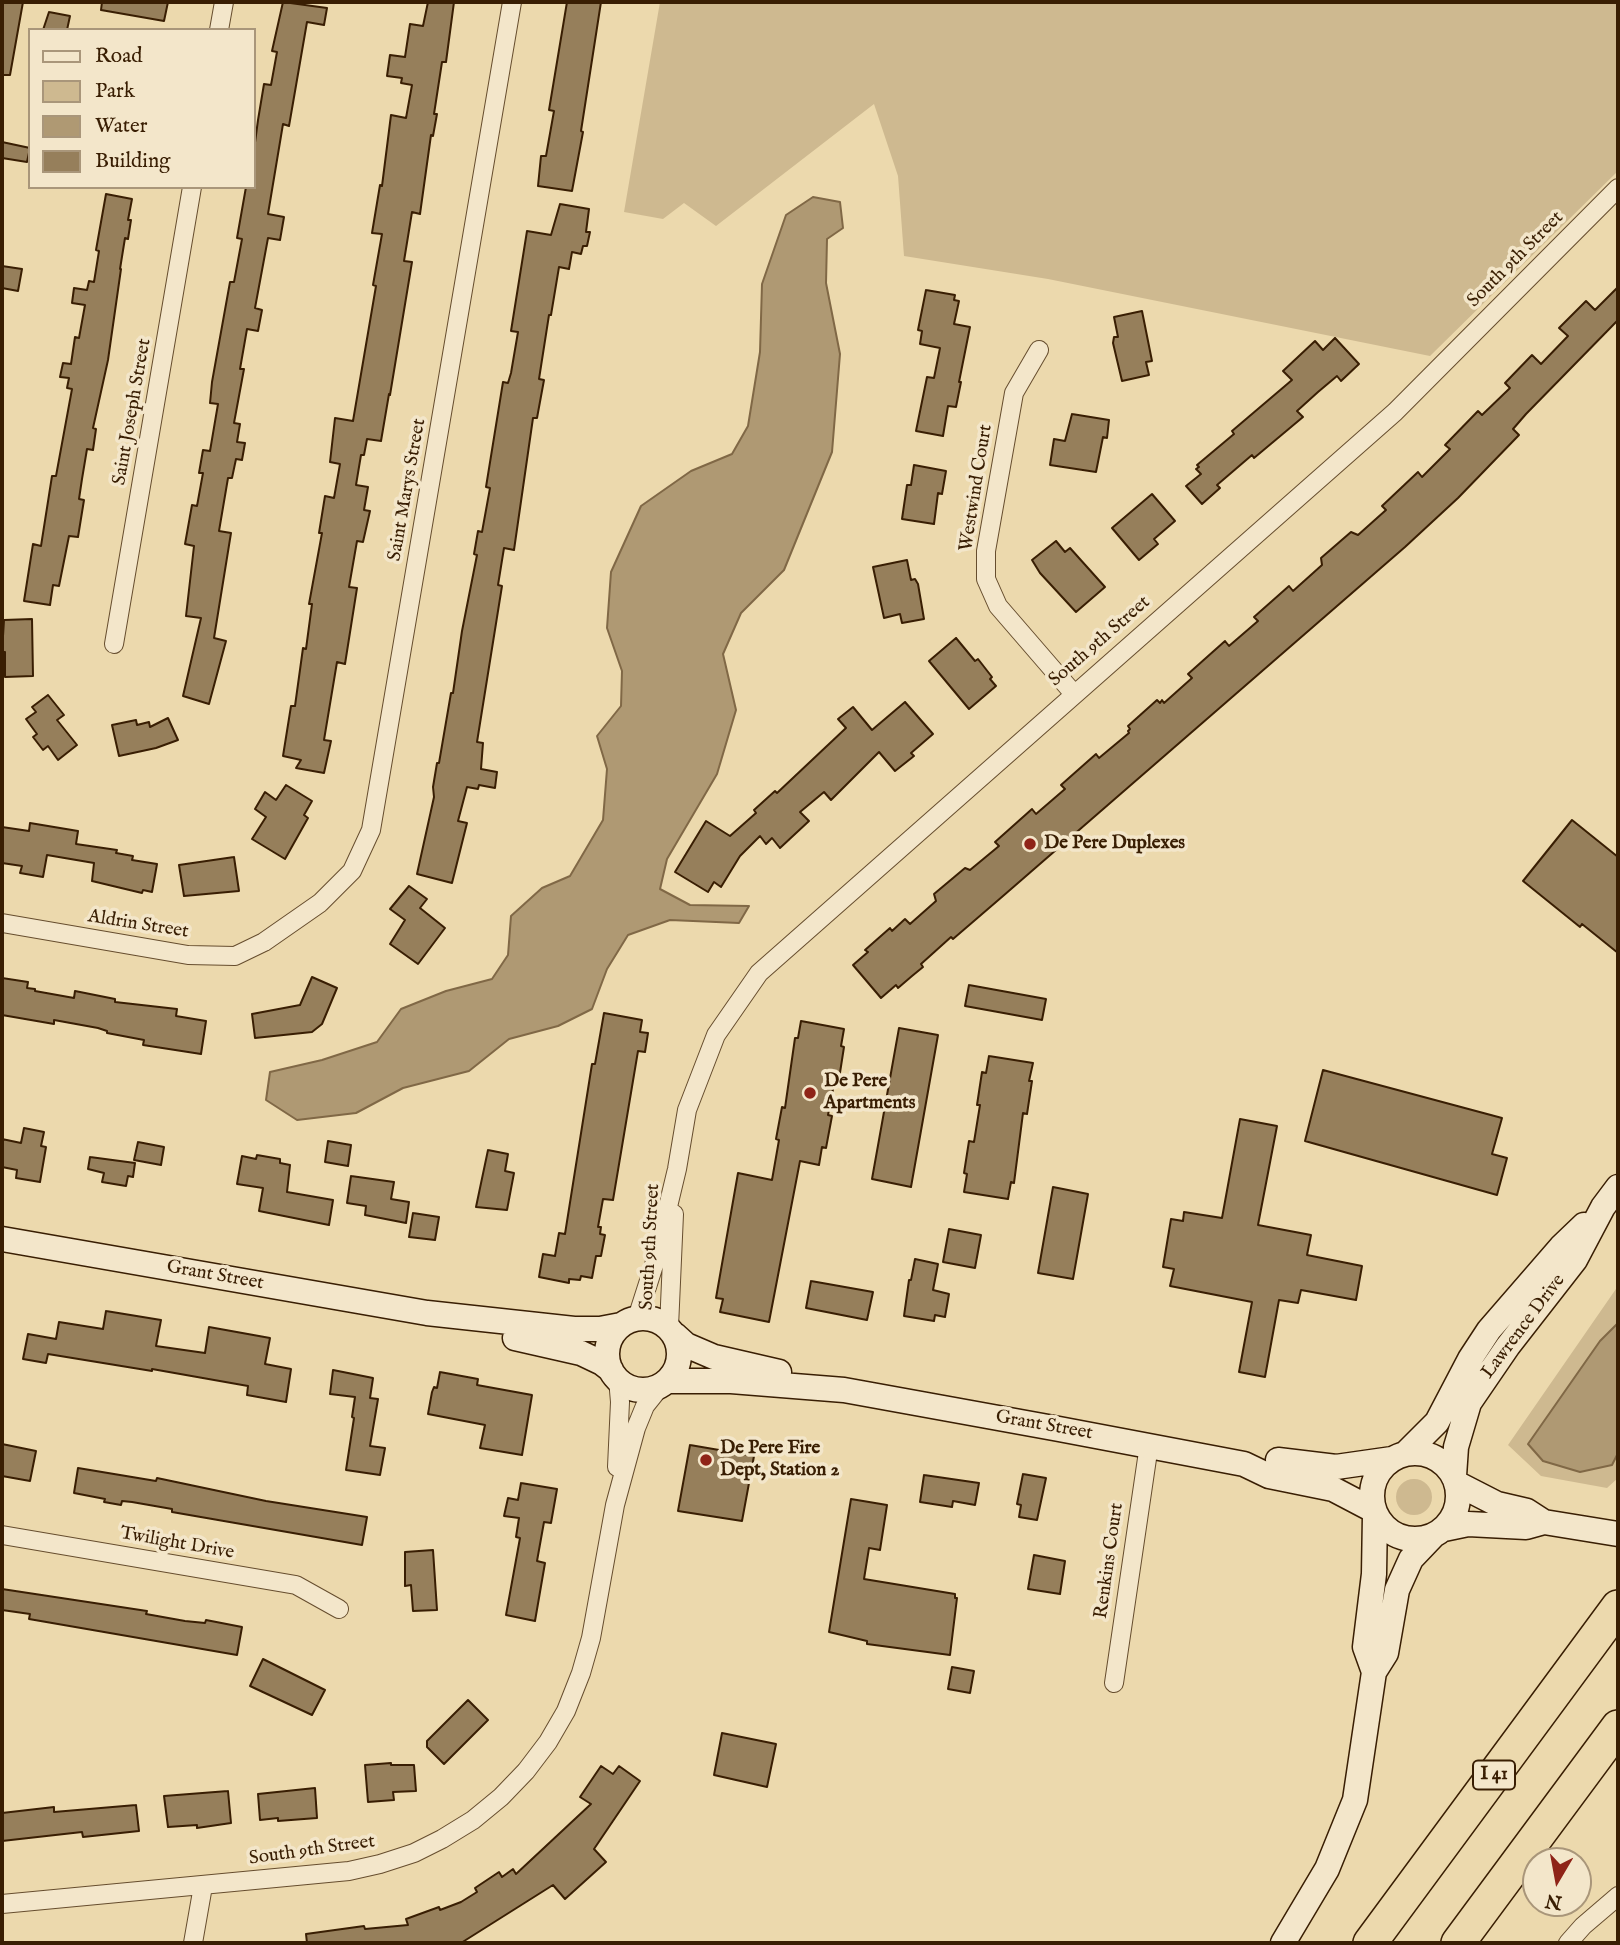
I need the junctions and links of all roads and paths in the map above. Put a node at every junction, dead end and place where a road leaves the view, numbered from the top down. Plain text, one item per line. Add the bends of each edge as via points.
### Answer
1 (224, 2) edge
2 (512, 2) edge
3 (219, 28) edge
4 (1618, 188) edge
5 (192, 189) edge
6 (1039, 350) dead end
7 (114, 644) dead end
8 (1074, 694) junction
9 (2, 923) edge
10 (264, 942) joint
11 (677, 1169) junction
12 (1618, 1187) edge
13 (1602, 1207) junction
14 (2, 1239) edge
15 (427, 1313) junction
16 (629, 1321) junction
17 (672, 1331) junction
18 (614, 1375) junction
19 (664, 1384) junction
20 (844, 1390) junction
21 (1149, 1445) junction
22 (1398, 1457) junction
23 (1244, 1464) junction
24 (1455, 1480) junction
25 (615, 1505) junction
26 (1374, 1513) junction
27 (1544, 1522) junction
28 (1438, 1533) junction
29 (1618, 1534) edge
30 (2, 1535) edge
31 (1618, 1607) edge
32 (339, 1609) dead end
33 (1374, 1672) junction
34 (1114, 1683) dead end
35 (1618, 1727) edge
36 (203, 1885) junction
37 (1618, 1896) edge
38 (2, 1904) edge
39 (192, 1943) edge
40 (1283, 1943) edge
41 (1370, 1943) edge
42 (1458, 1943) edge
43 (1568, 1943) edge

1 - 3 street
2 - 10 street, Saint Marys Street via 371,830 352,871 320,903
4 - 8 street, South 9th Street via 1395,412
5 - 7 street, Saint Joseph Street
6 - 8 street, Westwind Court via 1014,393 986,551 986,579 999,606
8 - 11 street, South 9th Street via 759,973 716,1035 687,1110
9 - 10 street, Aldrin Street via 188,955 235,956
11 - 16 street, South 9th Street via 654,1265
11 - 17 street, South 9th Street via 668,1296
12 - 13 street, Lawrence Drive
13 - 22 street via 1489,1330 1437,1422
13 - 24 street, Lawrence Drive via 1575,1260 1469,1403 1456,1447
14 - 15 street, Grant Street
15 - 16 street, Grant Street via 574,1329 600,1329
15 - 18 street, Grant Street via 592,1357
16 - 17 street, Grant Street via 648,1318
16 - 18 street via 608,1344
17 - 19 street via 679,1344 678,1365
17 - 20 street, Grant Street via 686,1345 714,1357
18 - 19 street, Grant Street via 636,1389
18 - 25 street, South 9th Street via 620,1419
19 - 20 street, Grant Street via 731,1381
19 - 25 street, South 9th Street via 642,1413
20 - 21 street, Grant Street
21 - 23 street, Grant Street
21 - 34 street, Renkins Court
22 - 23 street, Grant Street via 1336,1467 1272,1459
22 - 24 street via 1419,1453 1433,1457
22 - 26 street via 1381,1469 1374,1482
23 - 26 street, Grant Street via 1269,1476 1333,1489
24 - 27 street via 1497,1504 1527,1511
24 - 28 street via 1457,1508
25 - 36 street, South 9th Street via 582,1673 548,1742 501,1797 442,1839 380,1864
26 - 28 street via 1382,1526 1406,1539
26 - 33 street via 1374,1574 1365,1647
27 - 28 street via 1526,1527 1468,1524
27 - 29 street
28 - 33 street via 1411,1559 1402,1575 1386,1653
30 - 32 street, Twilight Drive via 296,1585
31 - 41 highway, I 41
33 - 40 street via 1355,1800 1327,1869
35 - 42 highway
36 - 38 street, South 9th Street
36 - 39 street
37 - 43 street

